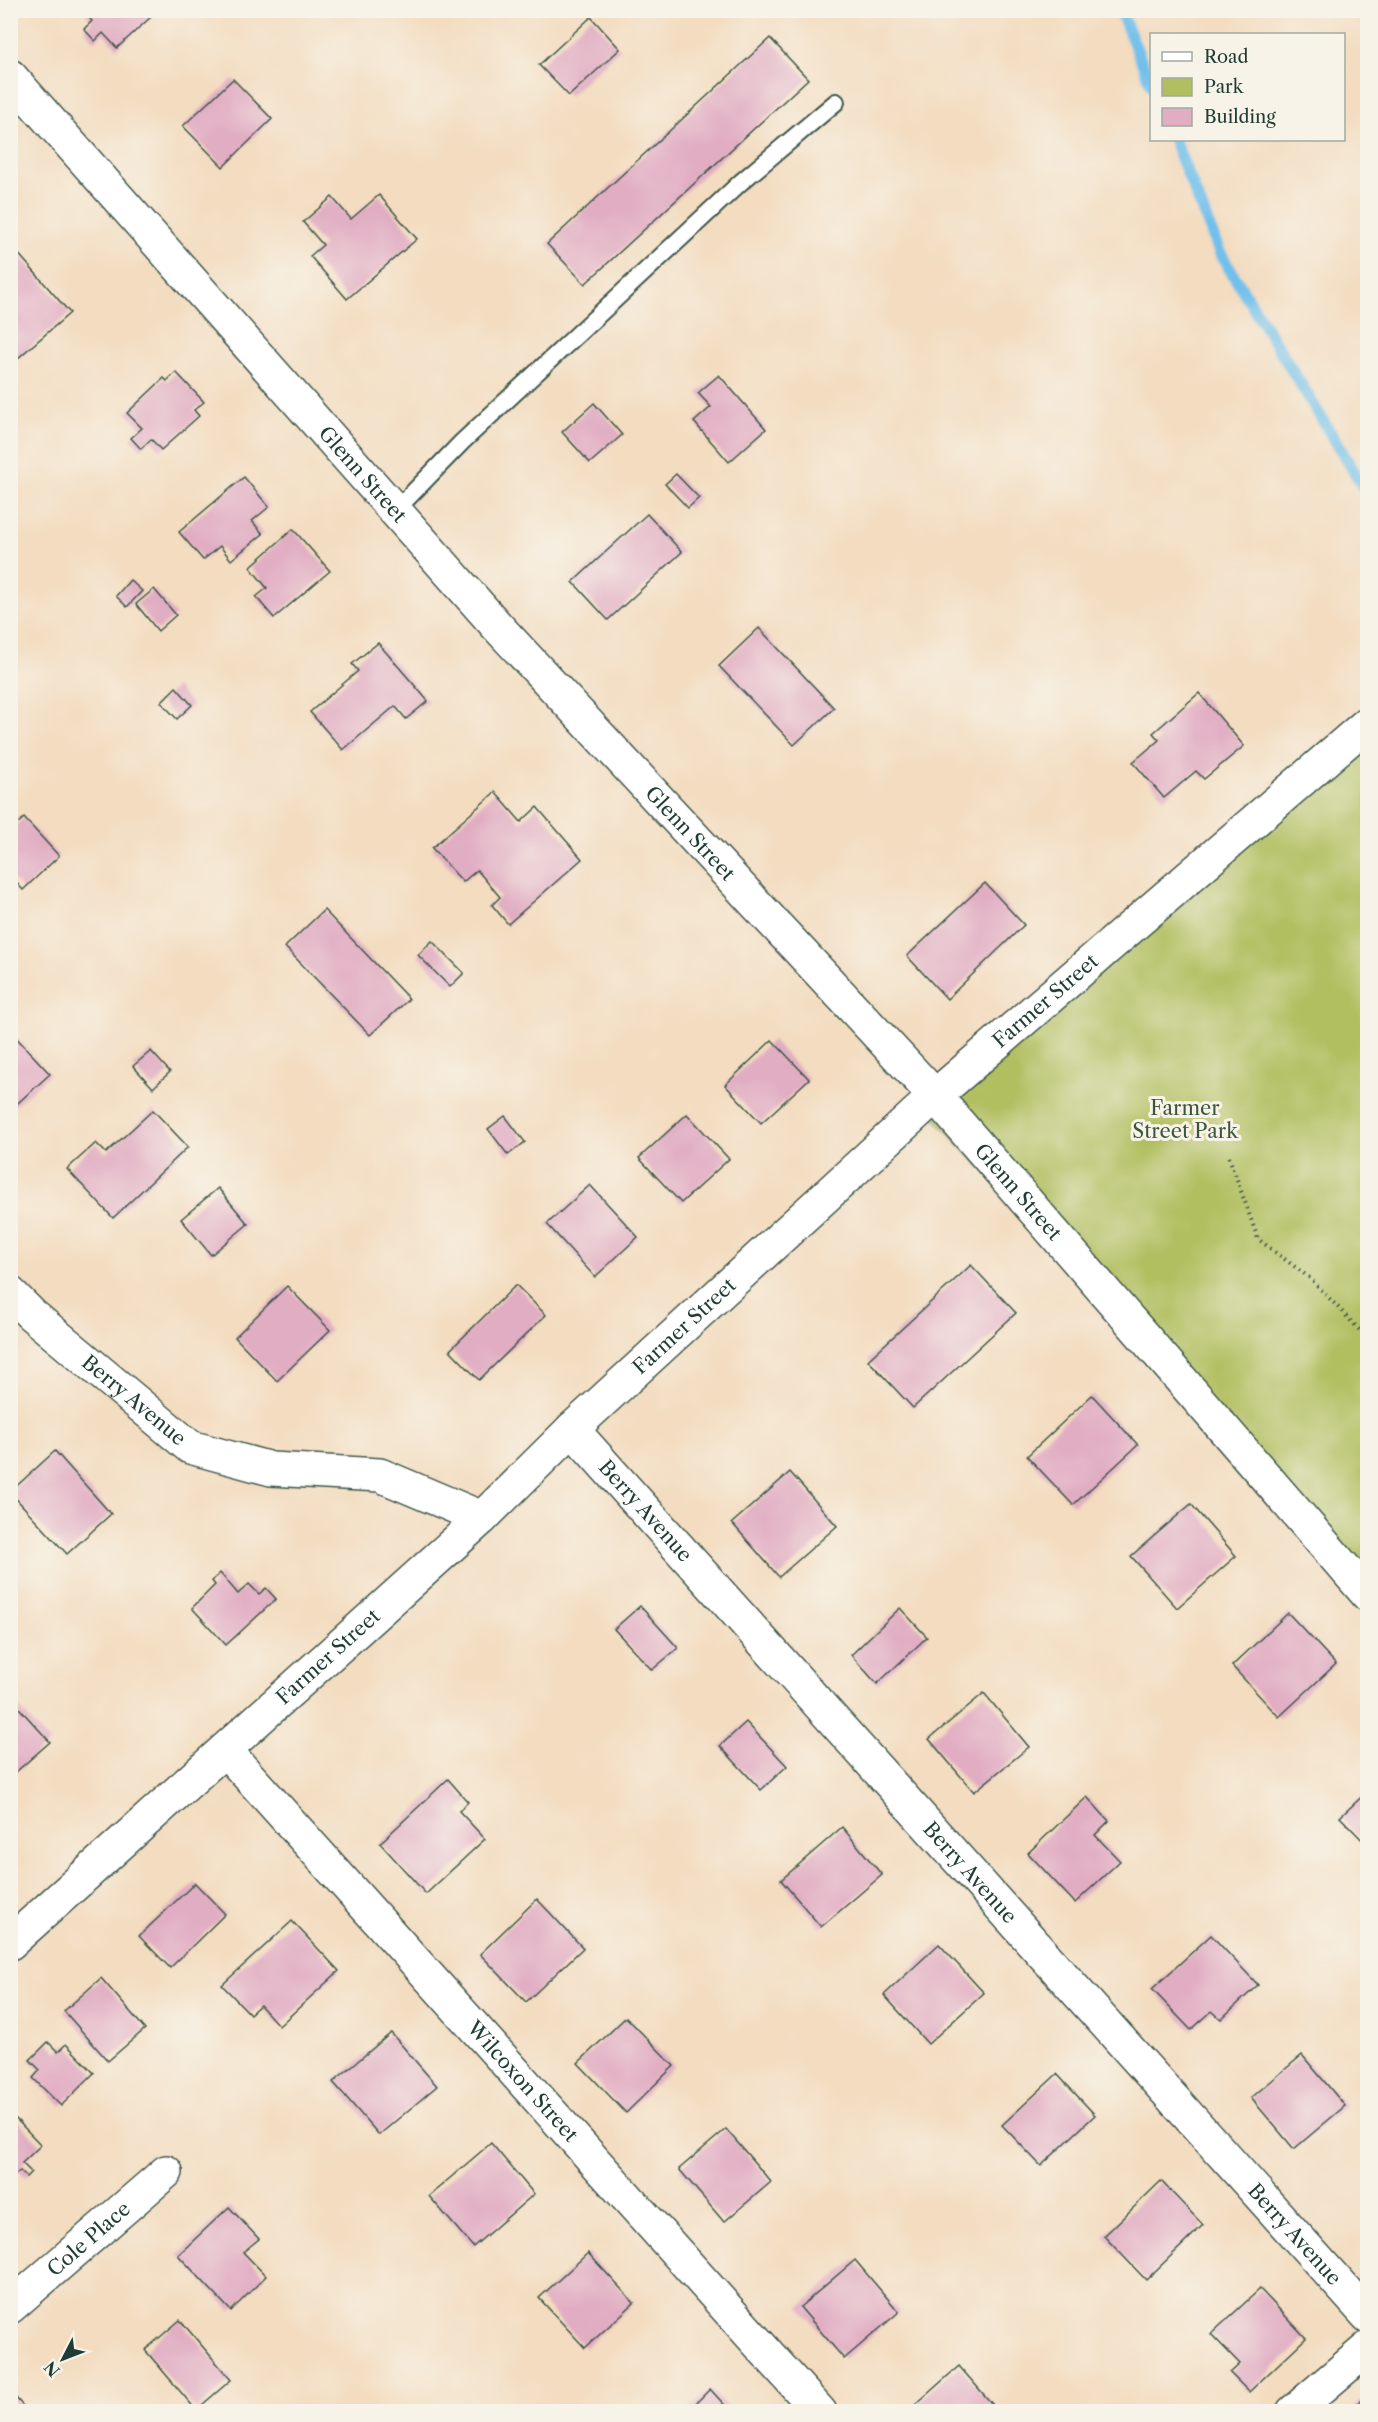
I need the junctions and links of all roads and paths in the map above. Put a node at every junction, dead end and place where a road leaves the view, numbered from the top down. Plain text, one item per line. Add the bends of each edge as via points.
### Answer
1 (10, 76) edge
2 (836, 102) dead end
3 (395, 511) junction
4 (1368, 723) edge
5 (935, 1096) junction
6 (1228, 1157) dead end
7 (10, 1293) edge
8 (1368, 1340) edge
9 (572, 1429) junction
10 (482, 1518) junction
11 (1368, 1595) edge
12 (226, 1751) junction
13 (10, 1943) edge
14 (165, 2172) dead end
15 (10, 2307) edge
16 (1368, 2316) edge
17 (1368, 2348) edge
18 (820, 2412) edge
19 (1293, 2412) edge

1 - 3 street, Glenn Street
2 - 3 lane via 741,182 462,442
3 - 5 street, Glenn Street
4 - 5 street, Farmer Street
5 - 9 street, Farmer Street
5 - 11 street, Glenn Street
6 - 8 path via 1258,1239 1311,1279
7 - 10 street, Berry Avenue via 190,1448 271,1469 380,1474
9 - 10 street, Farmer Street
9 - 16 street, Berry Avenue
10 - 12 street, Farmer Street
12 - 13 street, Farmer Street
12 - 18 street, Wilcoxon Street
14 - 15 street, Cole Place
17 - 19 street

